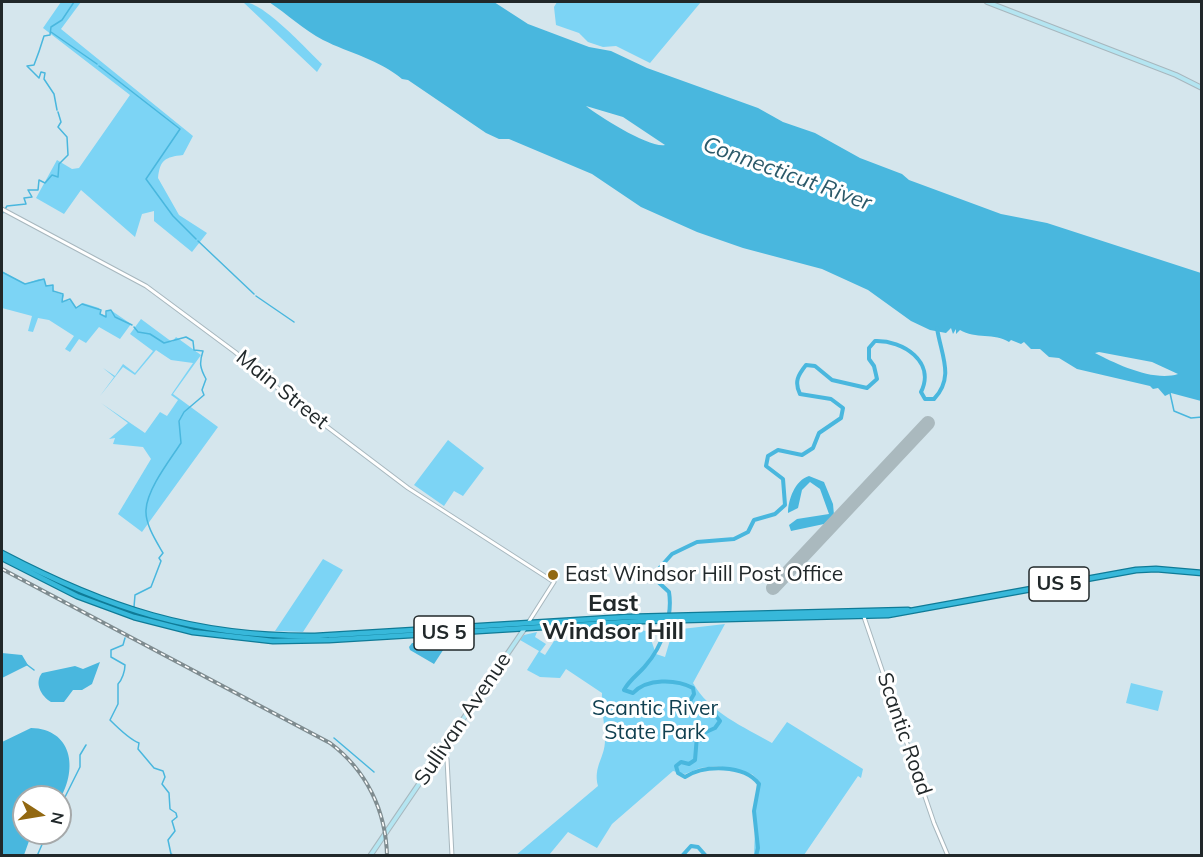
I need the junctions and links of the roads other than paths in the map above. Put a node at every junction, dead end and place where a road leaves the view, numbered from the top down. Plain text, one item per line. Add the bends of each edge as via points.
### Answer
1 (987, 2) edge
2 (1202, 88) edge
3 (3, 210) edge
4 (2, 553) edge
5 (2, 558) edge
6 (1202, 573) edge
7 (554, 582) joint
8 (98, 602) junction
9 (863, 614) junction
10 (526, 625) junction
11 (442, 750) junction
12 (370, 855) edge
13 (452, 855) edge
14 (948, 855) edge

1 - 2 main road
3 - 7 street, Main Street via 151,289 408,488
4 - 8 highway, US 5
5 - 8 highway, US 5
6 - 9 highway, US 5 via 1136,570 916,610
7 - 10 street, Sullivan Avenue
8 - 10 highway, US 5 via 219,634 363,636
9 - 10 highway, US 5
9 - 14 street, Scantic Road
10 - 11 main road, Sullivan Avenue
11 - 12 main road, Sullivan Avenue
11 - 13 street via 447,759

